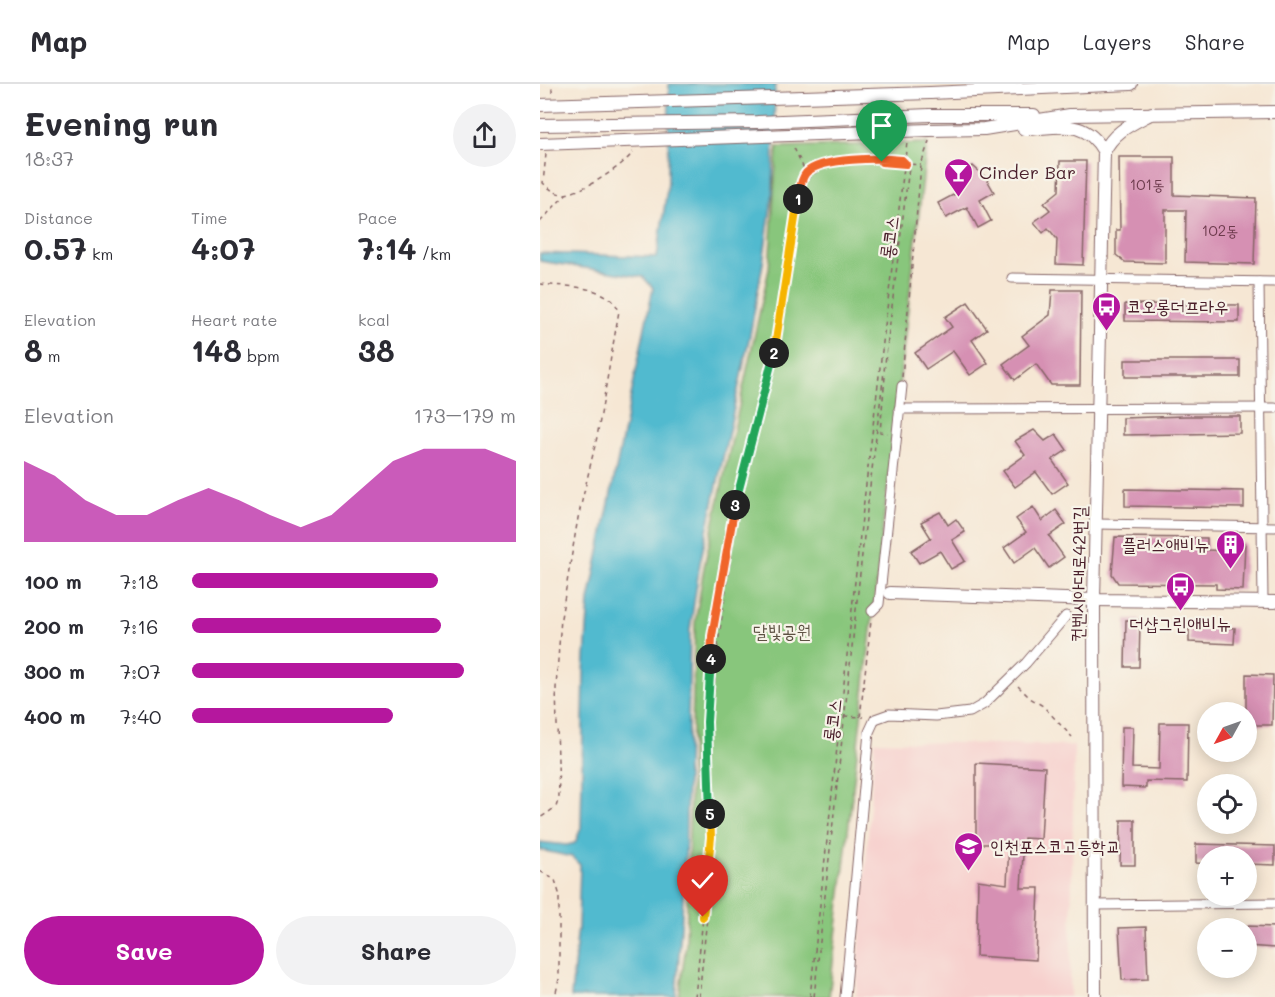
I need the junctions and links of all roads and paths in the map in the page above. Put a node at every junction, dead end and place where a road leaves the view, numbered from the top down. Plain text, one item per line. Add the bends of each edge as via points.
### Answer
1 (1131, 84) edge
2 (540, 105) edge
3 (1275, 112) edge
4 (1152, 113) junction
5 (1070, 115) junction
6 (540, 125) edge
7 (782, 128) junction
8 (984, 129) junction
9 (929, 135) junction
10 (540, 144) edge
11 (1104, 152) junction
12 (906, 164) junction
13 (921, 165) junction
14 (566, 194) dead end
15 (540, 222) edge
16 (1012, 278) dead end
17 (1100, 280) junction
18 (1259, 282) junction
19 (1275, 282) edge
20 (540, 284) edge
21 (883, 375) junction
22 (902, 386) joint
23 (1262, 408) junction
24 (1275, 408) edge
25 (899, 409) junction
26 (1099, 410) junction
27 (891, 425) dead end
28 (1097, 524) junction
29 (1263, 527) junction
30 (1275, 527) edge
31 (890, 593) dead end
32 (1094, 600) junction
33 (1269, 602) edge
34 (873, 611) joint
35 (1066, 616) dead end
36 (1023, 692) dead end
37 (840, 716) junction
38 (860, 717) junction
39 (875, 719) junction
40 (1072, 737) dead end
41 (540, 818) edge
42 (540, 871) edge
43 (1275, 903) edge
44 (1096, 905) junction
45 (555, 997) edge
46 (695, 997) edge
47 (699, 997) edge
48 (810, 997) edge
49 (814, 997) edge
50 (845, 997) edge
51 (1095, 997) edge

1 - 2 main road, bridge
3 - 4 main road
4 - 5 main road
4 - 11 main road via 1122,129 1110,139
5 - 7 main road, bridge via 930,116
5 - 8 main road
6 - 7 main road, bridge
7 - 9 main road, bridge
7 - 10 main road, bridge
8 - 9 main road
8 - 11 main road via 1080,128 1097,139
9 - 13 path
11 - 17 main road, 컨벤시아대로42번길
12 - 13 path
12 - 21 path, 롱코스 via 909,167
12 - 37 path
12 - 46 path via 882,158 850,160 813,169 801,183 775,348 734,507 712,636 707,722 711,837
12 - 47 path via 866,161 814,172 804,184 779,348 738,507 719,636 711,722 715,837
13 - 22 path
14 - 15 path
16 - 17 street
17 - 18 street
17 - 26 main road, 컨벤시아대로42번길
18 - 19 street
18 - 23 street
20 - 41 path via 604,293 615,301 618,311 561,618 556,688 559,797 556,807
21 - 27 path via 886,379 880,432 890,434
21 - 49 path, 롱코스
22 - 25 street
23 - 24 street
23 - 26 street
23 - 29 street
25 - 26 street
25 - 34 street via 879,604
26 - 28 main road, 컨벤시아대로42번길
28 - 29 street
28 - 32 main road, 컨벤시아대로42번길
29 - 30 street
29 - 33 street
31 - 32 main road
32 - 33 main road
32 - 44 main road, 컨벤시아대로42번길
34 - 38 path
35 - 39 street via 1026,663 984,704 970,712 936,716 889,714
36 - 40 path via 1043,706
37 - 38 path
37 - 48 path
38 - 39 path
39 - 50 street via 869,732
42 - 45 path via 555,880 559,893 559,979
43 - 44 street
44 - 51 main road, 컨벤시아대로42번길

